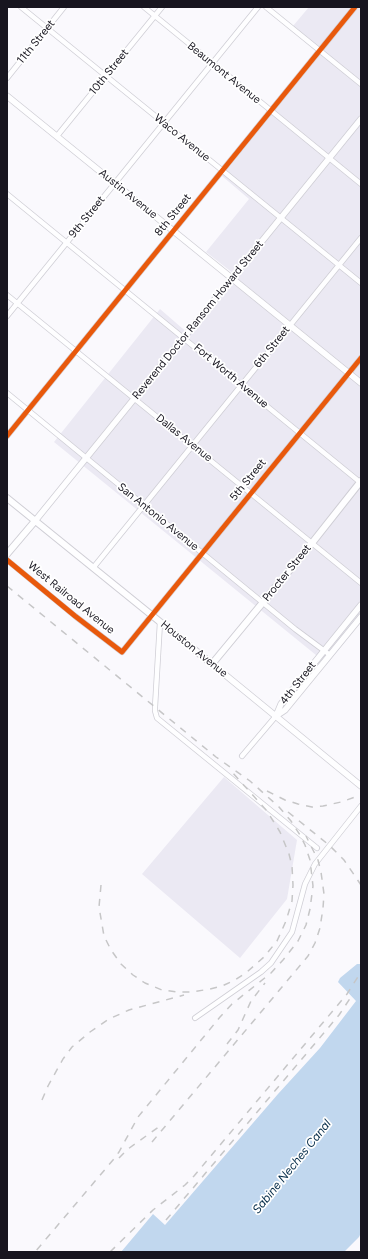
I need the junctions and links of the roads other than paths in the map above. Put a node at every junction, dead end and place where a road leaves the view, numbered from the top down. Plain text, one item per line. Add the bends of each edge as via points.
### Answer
1 (21, 7) edge
2 (64, 7) edge
3 (144, 7) edge
4 (162, 7) edge
5 (258, 7) edge
6 (266, 7) edge
7 (355, 7) edge
8 (154, 16) junction
9 (47, 28) junction
10 (320, 51) junction
11 (212, 63) junction
12 (105, 76) junction
13 (7, 78) edge
14 (361, 84) edge
15 (7, 96) edge
16 (271, 111) junction
17 (361, 119) edge
18 (164, 123) junction
19 (57, 136) junction
20 (329, 158) junction
21 (222, 171) junction
22 (115, 183) junction
23 (361, 184) edge
24 (7, 195) edge
25 (281, 217) junction
26 (173, 231) junction
27 (361, 238) edge
28 (66, 243) junction
29 (339, 265) junction
30 (231, 278) junction
31 (361, 283) edge
32 (125, 290) junction
33 (7, 295) edge
34 (17, 303) junction
35 (7, 316) edge
36 (290, 326) junction
37 (183, 337) junction
38 (76, 351) junction
39 (361, 358) edge
40 (348, 373) junction
41 (361, 383) edge
42 (242, 385) junction
43 (7, 393) edge
44 (134, 398) junction
45 (28, 410) junction
46 (300, 433) junction
47 (7, 436) edge
48 (193, 445) junction
49 (85, 458) junction
50 (361, 482) edge
51 (251, 493) junction
52 (7, 498) edge
53 (144, 506) junction
54 (35, 521) junction
55 (312, 543) junction
56 (202, 553) junction
57 (7, 554) edge
58 (7, 560) edge
59 (93, 568) junction
60 (361, 583) edge
61 (263, 603) junction
62 (361, 605) edge
63 (152, 616) junction
64 (361, 617) edge
65 (160, 622) junction
66 (324, 651) junction
67 (122, 652) joint
68 (330, 655) junction
69 (212, 664) junction
70 (276, 716) junction
71 (242, 756) dead end
72 (361, 786) edge
73 (361, 806) edge
74 (317, 848) dead end
75 (195, 1018) dead end

1 - 9 street, Waco Avenue
2 - 9 street, 11th Street
3 - 8 street, Beaumont Avenue
4 - 8 street, 10th Street
5 - 11 street, 9th Street
6 - 10 street
7 - 10 street, 8th Street
8 - 11 street, Beaumont Avenue
8 - 12 street, 10th Street
9 - 12 street, Waco Avenue
9 - 13 street, 11th Street
10 - 14 street
10 - 16 street, 8th Street
11 - 16 street, Beaumont Avenue
11 - 18 street, 9th Street
12 - 18 street, Waco Avenue
12 - 19 street, 10th Street
15 - 19 street, Austin Avenue
16 - 20 street, Beaumont Avenue
16 - 21 street, 8th Street
17 - 20 street, Reverend Doctor Ransom Howard Street
18 - 21 street, Waco Avenue
18 - 22 street, 9th Street
19 - 22 street, Austin Avenue
20 - 23 street, Beaumont Avenue
20 - 25 street, Reverend Doctor Ransom Howard Street
21 - 25 street, Waco Avenue
21 - 26 street, 8th Street
22 - 26 street, Austin Avenue
22 - 28 street, 9th Street
24 - 28 street, Fort Worth Avenue
25 - 29 street, Waco Avenue
25 - 30 street, Reverend Doctor Ransom Howard Street
26 - 30 street, Austin Avenue
26 - 32 street, 8th Street
27 - 29 street, 6th Street
28 - 32 street, Fort Worth Avenue
28 - 34 street, 9th Street
29 - 31 street, Waco Avenue
29 - 36 street, 6th Street
30 - 36 street, Austin Avenue
30 - 37 street, Reverend Doctor Ransom Howard Street
32 - 37 street, Fort Worth Avenue
32 - 38 street, 8th Street
33 - 34 street, Dallas Avenue
34 - 35 street, 9th Street
34 - 38 street, Dallas Avenue
36 - 40 street, Austin Avenue
36 - 42 street, 6th Street
37 - 42 street, Fort Worth Avenue
37 - 44 street, Reverend Doctor Ransom Howard Street
38 - 44 street, Dallas Avenue
38 - 45 street, 8th Street
39 - 40 street, 5th Street
40 - 41 street, Austin Avenue
40 - 46 street, 5th Street
42 - 46 street, Fort Worth Avenue
42 - 48 street, 6th Street
43 - 45 street, San Antonio Avenue
44 - 48 street, Dallas Avenue
44 - 49 street, Reverend Doctor Ransom Howard Street
45 - 47 street, 8th Street
45 - 49 street, San Antonio Avenue
46 - 50 street, Fort Worth Avenue
46 - 51 street, 5th Street
48 - 51 street, Dallas Avenue
48 - 53 street, 6th Street
49 - 53 street, San Antonio Avenue
49 - 54 street, Reverend Doctor Ransom Howard Street
50 - 55 main road, Procter Street
51 - 55 street, Dallas Avenue
51 - 56 street, 5th Street
52 - 54 main road, Houston Avenue
53 - 56 street, San Antonio Avenue
53 - 59 street, 6th Street
54 - 57 main road
54 - 59 main road, Houston Avenue
55 - 60 street, Dallas Avenue
55 - 61 main road, Procter Street
56 - 61 street, San Antonio Avenue
56 - 63 street, 5th Street
58 - 67 street, West Railroad Avenue
59 - 63 main road, Houston Avenue
61 - 66 street, San Antonio Avenue
61 - 69 main road, Procter Street
62 - 66 street, 4th Street
63 - 65 main road, Houston Avenue
63 - 67 street, 5th Street
64 - 68 street, 4th Street
65 - 69 main road, Houston Avenue
65 - 74 street via 155,707 158,718
66 - 68 street, San Antonio Avenue
66 - 70 street, 4th Street via 281,704
68 - 70 street, 4th Street via 285,710
69 - 70 street, Houston Avenue
70 - 71 street
70 - 72 street, Houston Avenue
73 - 75 street via 314,864 304,884 292,932 271,963

